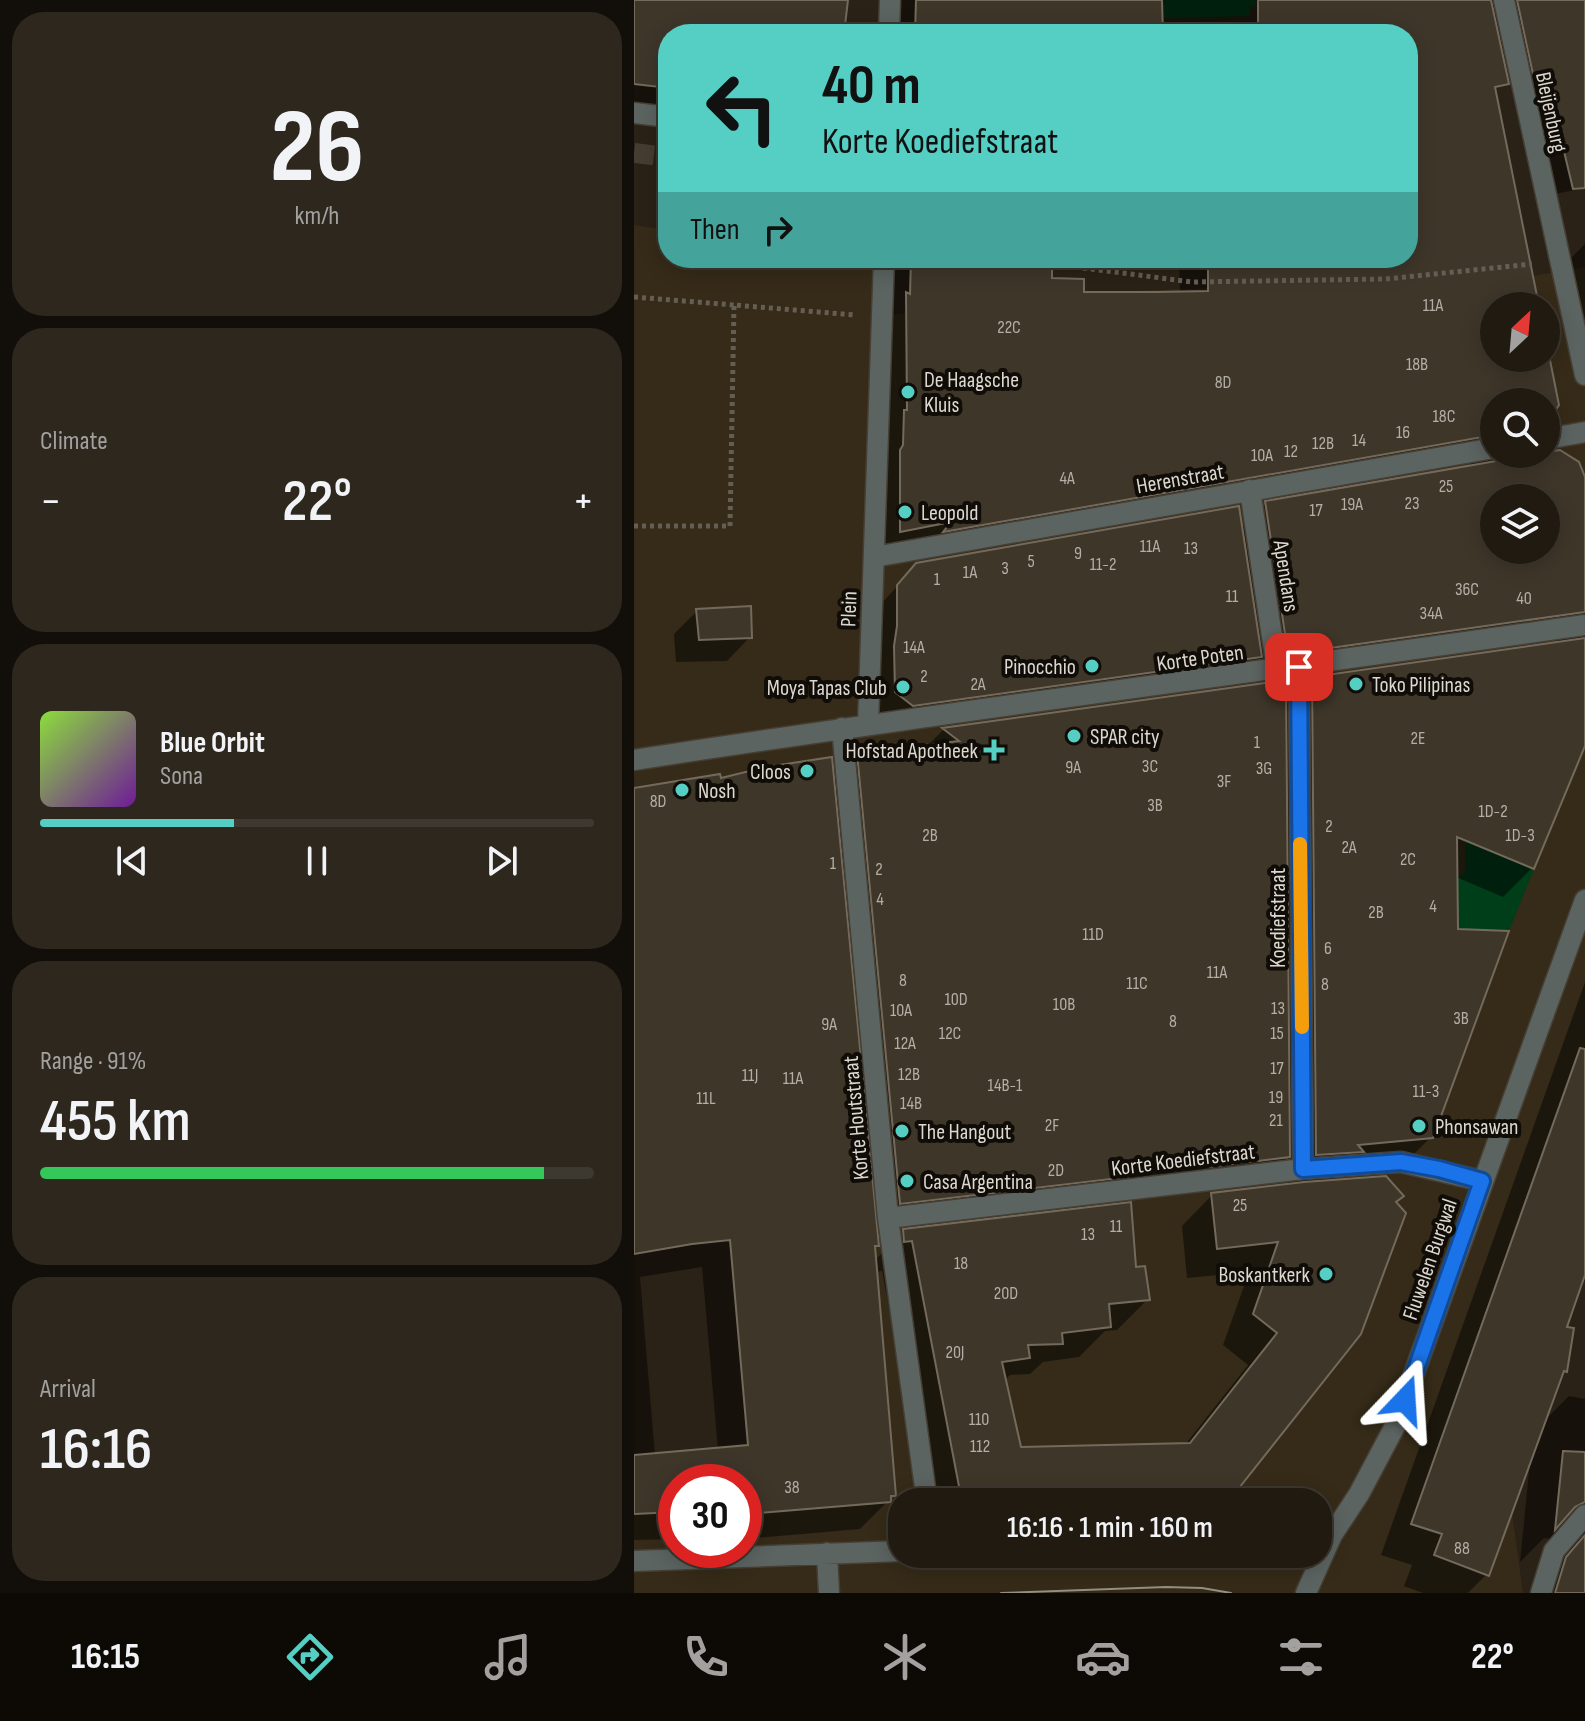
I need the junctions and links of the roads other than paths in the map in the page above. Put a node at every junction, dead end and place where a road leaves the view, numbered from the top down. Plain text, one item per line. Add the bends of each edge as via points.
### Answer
1 (890, 0) edge
2 (1504, 0) edge
3 (889, 24) edge
4 (634, 113) edge
5 (658, 116) edge
6 (884, 268) edge
7 (1585, 375) edge
8 (1585, 432) edge
9 (1560, 436) edge
10 (1480, 450) edge
11 (1250, 490) junction
12 (874, 557) junction
13 (1585, 625) edge
14 (1299, 667) junction
15 (1277, 670) junction
16 (868, 725) junction
17 (842, 728) junction
18 (634, 760) edge
19 (1585, 900) edge
20 (1303, 1169) junction
21 (1482, 1181) junction
22 (888, 1218) junction
23 (925, 1488) edge
24 (1585, 1515) edge
25 (1332, 1527) edge
26 (888, 1551) edge
27 (827, 1553) junction
28 (634, 1561) edge
29 (1314, 1568) edge
30 (829, 1593) edge
31 (1306, 1593) edge
32 (1541, 1593) edge

1 - 3 street
2 - 7 street, Bleijenburg
4 - 5 street
6 - 12 street, Plein
8 - 9 street
10 - 11 street, Herenstraat
11 - 12 street, Herenstraat
11 - 15 street, Apendans
12 - 16 street, Plein
13 - 14 street, Korte Poten
14 - 15 street, Korte Poten
14 - 20 street, Koediefstraat
15 - 16 street, Korte Poten
16 - 17 street
17 - 18 street
17 - 22 street, Korte Houtstraat
19 - 21 street, Fluwelen Burgwal
20 - 21 street, Korte Koediefstraat via 1401,1162
20 - 22 street, Korte Koediefstraat
21 - 25 street, Fluwelen Burgwal via 1395,1426 1359,1494
22 - 23 street, Korte Houtstraat
24 - 32 street via 1554,1551
26 - 27 street
27 - 28 street
27 - 30 street
29 - 31 street, Fluwelen Burgwal

